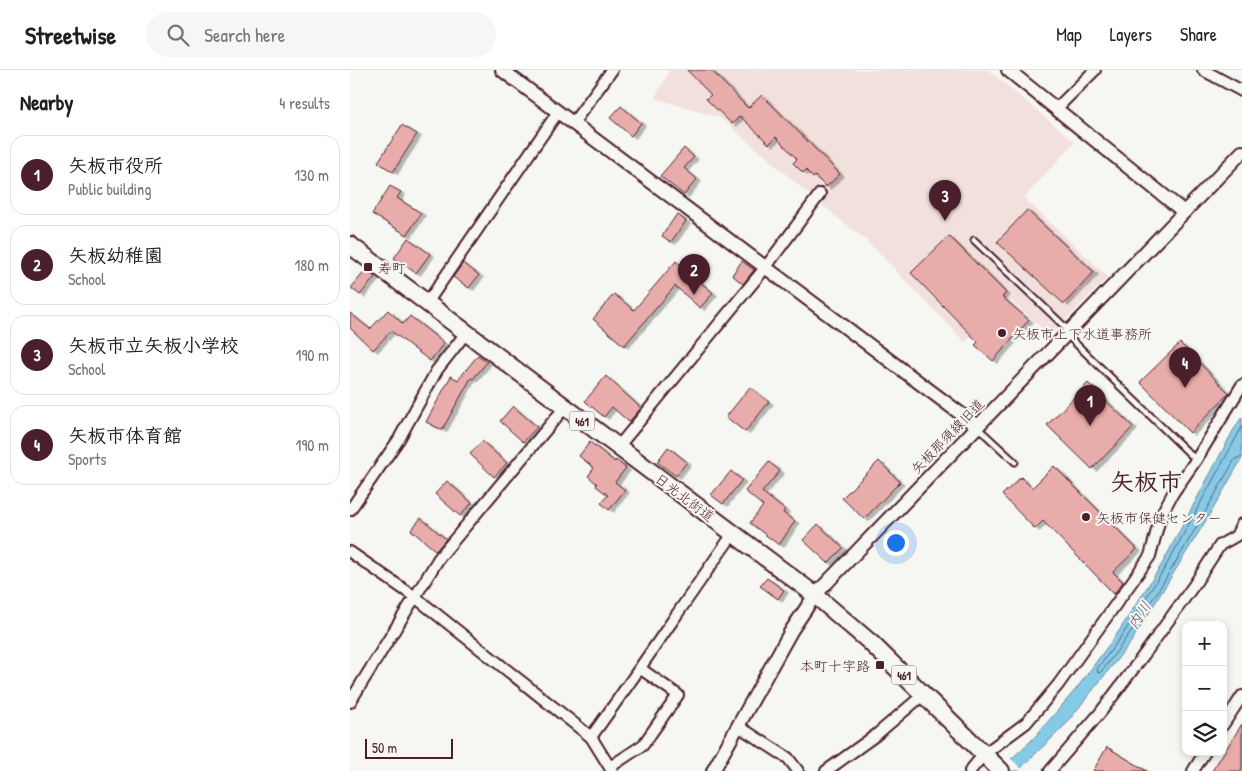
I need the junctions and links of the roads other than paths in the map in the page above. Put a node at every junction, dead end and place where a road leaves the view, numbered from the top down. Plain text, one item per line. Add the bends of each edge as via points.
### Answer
1 (612, 70) edge
2 (1008, 70) edge
3 (1095, 70) edge
4 (1202, 70) edge
5 (505, 71) edge
6 (1242, 91) edge
7 (1056, 109) junction
8 (558, 112) junction
9 (573, 123) junction
10 (1242, 152) edge
11 (820, 194) dead end
12 (1184, 212) junction
13 (974, 240) dead end
14 (350, 245) edge
15 (764, 268) junction
16 (427, 303) junction
17 (466, 333) junction
18 (1067, 335) junction
19 (1242, 385) edge
20 (565, 407) junction
21 (977, 426) junction
22 (618, 448) junction
23 (1196, 460) junction
24 (1015, 462) dead end
25 (350, 510) edge
26 (1242, 524) edge
27 (733, 534) junction
28 (350, 552) edge
29 (816, 595) junction
30 (415, 597) junction
31 (641, 669) junction
32 (924, 694) junction
33 (1242, 696) edge
34 (350, 702) edge
35 (1227, 719) edge
36 (738, 726) junction
37 (591, 737) junction
38 (986, 756) junction
39 (1202, 756) edge
40 (611, 769) edge
41 (713, 771) edge
42 (798, 771) edge
43 (826, 771) edge
44 (970, 771) edge
45 (1001, 771) edge
46 (1050, 771) edge
47 (1193, 771) edge

1 - 9 street
2 - 7 street
3 - 7 street
4 - 6 street
5 - 8 street
7 - 12 street
8 - 9 street
8 - 16 street
9 - 15 street
10 - 12 street, 矢板那須線旧道
11 - 15 street
12 - 18 street, 矢板那須線旧道
13 - 18 lane via 1064,326
14 - 16 highway, 日光北街道 / 461
15 - 21 street
15 - 22 street
16 - 17 highway, 日光北街道 / 461
17 - 20 highway, 日光北街道 / 461
17 - 25 street via 437,370 399,439
18 - 21 street, 矢板那須線旧道
18 - 23 lane
19 - 23 street
20 - 22 highway, 日光北街道 / 461
20 - 30 street via 439,558
21 - 24 lane
21 - 29 street, 矢板那須線旧道
22 - 27 highway, 日光北街道 / 461
23 - 38 street via 1161,515 1150,556 1058,685 1026,722
26 - 46 street via 1236,536 1220,545 1100,713
27 - 29 highway, 日光北街道 / 461
27 - 31 street
28 - 30 street
29 - 32 highway, 日光北街道 / 461
29 - 36 street, 矢板那須線旧道 via 791,631
30 - 34 street
30 - 37 street
31 - 37 street
31 - 40 street via 678,695 643,745
32 - 38 highway, 日光北街道 / 461
32 - 43 street via 876,735
33 - 35 street
36 - 41 street, 矢板那須線旧道
36 - 42 street via 788,758
37 - 40 street
38 - 44 street
38 - 45 highway, 日光北街道 / 461
39 - 47 street

